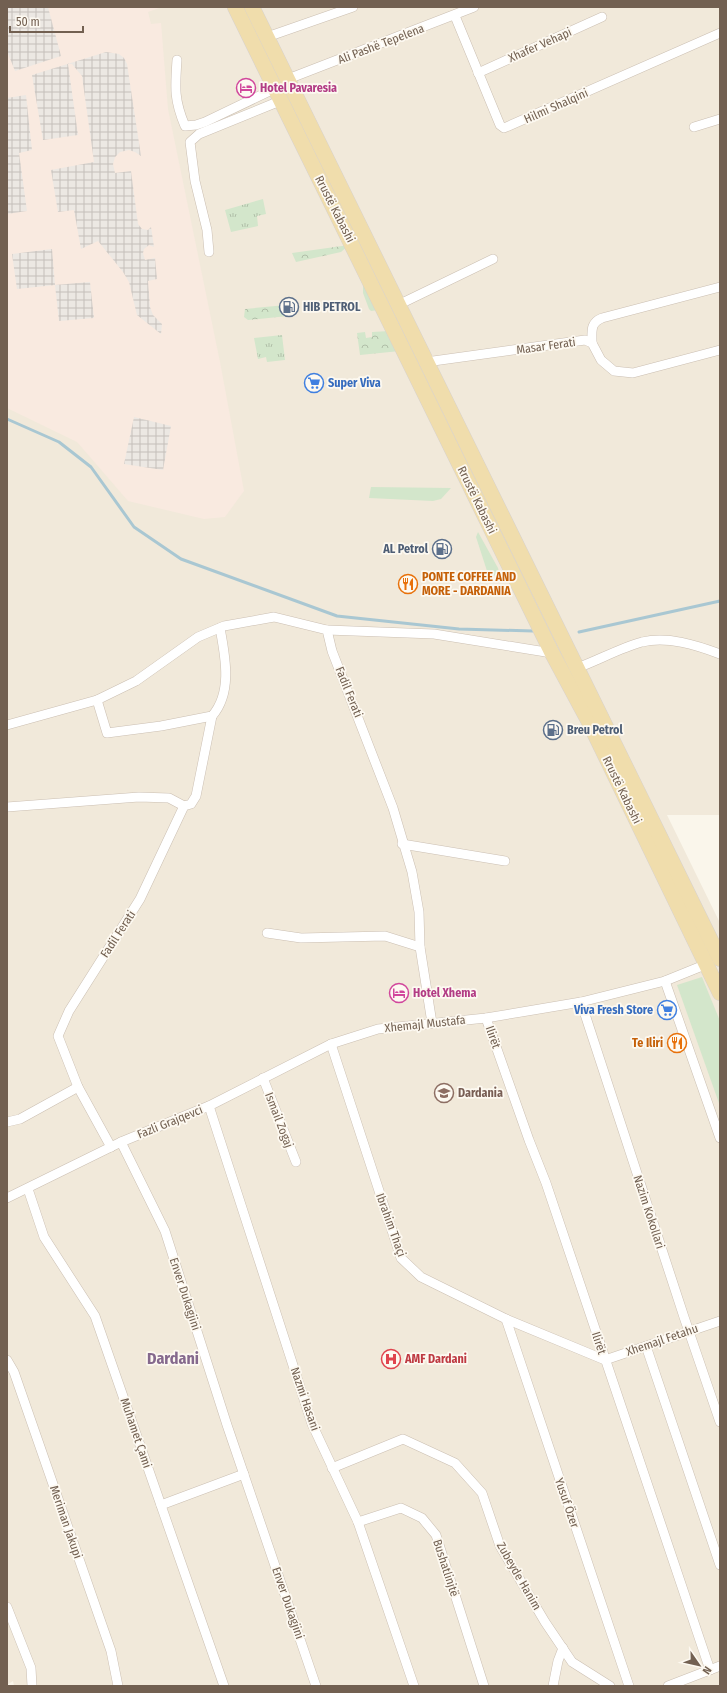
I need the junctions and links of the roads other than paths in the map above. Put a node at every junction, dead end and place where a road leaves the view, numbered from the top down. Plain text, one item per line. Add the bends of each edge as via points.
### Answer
1 (235, 7) edge
2 (252, 7) edge
3 (353, 7) edge
4 (474, 7) edge
5 (455, 16) junction
6 (602, 17) dead end
7 (720, 33) edge
8 (267, 37) junction
9 (177, 60) dead end
10 (478, 73) junction
11 (288, 80) junction
12 (278, 95) junction
13 (720, 119) edge
14 (694, 127) dead end
15 (209, 252) dead end
16 (493, 259) dead end
17 (720, 287) edge
18 (398, 305) junction
19 (592, 343) junction
20 (720, 350) edge
21 (426, 362) junction
22 (220, 628) junction
23 (327, 630) junction
24 (552, 653) junction
25 (720, 654) edge
26 (577, 668) junction
27 (98, 700) junction
28 (212, 716) junction
29 (7, 725) edge
30 (184, 806) junction
31 (7, 807) edge
32 (402, 844) junction
33 (505, 861) dead end
34 (267, 933) dead end
35 (420, 947) junction
36 (716, 959) edge
37 (665, 981) junction
38 (720, 993) edge
39 (581, 1002) junction
40 (486, 1018) junction
41 (432, 1023) junction
42 (331, 1044) junction
43 (263, 1078) junction
44 (78, 1087) junction
45 (208, 1106) junction
46 (7, 1122) edge
47 (720, 1138) edge
48 (121, 1142) junction
49 (111, 1147) junction
50 (296, 1162) dead end
51 (28, 1189) junction
52 (7, 1198) edge
53 (506, 1319) junction
54 (720, 1321) edge
55 (688, 1331) junction
56 (646, 1346) junction
57 (7, 1360) edge
58 (605, 1360) junction
59 (720, 1422) edge
60 (332, 1468) junction
61 (244, 1474) junction
62 (161, 1505) junction
63 (358, 1522) junction
64 (720, 1565) edge
65 (7, 1607) edge
66 (563, 1648) junction
67 (720, 1666) edge
68 (710, 1670) junction
69 (32, 1686) edge
70 (118, 1686) edge
71 (224, 1686) edge
72 (316, 1686) edge
73 (414, 1686) edge
74 (484, 1686) edge
75 (553, 1686) edge
76 (610, 1686) edge
77 (629, 1686) edge
78 (668, 1686) edge

1 - 12 main road, Rrustë Kabashi
2 - 8 main road, Rrustë Kabashi
3 - 8 street
4 - 5 street, Ali Pashë Tepelena
5 - 10 street, Hilmi Shalqini
5 - 11 street, Ali Pashë Tepelena
6 - 10 street, Xhafer Vehapi
7 - 10 street, Hilmi Shalqini via 504,128 500,126
8 - 11 main road, Rrustë Kabashi
9 - 12 street via 175,92 178,110 186,126 205,122
11 - 18 main road, Rrustë Kabashi
12 - 15 street via 199,134 190,142
12 - 24 main road, Rrustë Kabashi
13 - 14 street
16 - 18 street
17 - 19 street via 595,321 592,326
18 - 21 main road, Rrustë Kabashi
19 - 20 street, Masar Ferati via 601,360 614,371 633,373
19 - 21 street, Masar Ferati via 585,340
21 - 26 main road, Rrustë Kabashi
22 - 23 street via 274,617
22 - 27 street via 198,637 136,681
22 - 28 street, Fadil Ferati via 225,685
23 - 24 street via 434,634
23 - 32 street, Fadil Ferati via 332,651 393,808
24 - 36 main road, Rrustë Kabashi
25 - 26 street via 693,644 667,640 644,642
26 - 36 main road, Rrustë Kabashi
27 - 28 street via 107,733
27 - 29 street
28 - 30 street, Fadil Ferati via 196,796 191,804
30 - 31 street via 169,798 151,797
30 - 44 street, Fadil Ferati via 140,899 68,1011 58,1036
32 - 33 street
32 - 35 street, Fadil Ferati via 412,872 419,912
34 - 35 street via 301,938 385,936
35 - 41 street, Fadil Ferati
36 - 37 street, Xhemajl Mustafa
36 - 38 main road, Rrustë Kabashi
37 - 39 street, Xhemajl Mustafa
37 - 47 street
39 - 40 street, Xhemajl Mustafa
39 - 55 street, Nazim Kokollari
40 - 41 street, Xhemajl Mustafa
40 - 58 street, Ilirët via 546,1183
41 - 42 street, Xhemajl Mustafa via 378,1029
42 - 43 street, Fazli Grajqevci
42 - 53 street, Ibrahim Thaçi via 401,1258 421,1277
43 - 45 street, Fazli Grajqevci
43 - 50 street, Ismail Zogaj
44 - 46 street via 20,1119
44 - 49 street, Fadil Ferati
45 - 48 street, Fazli Grajqevci
45 - 60 street, Nazmi Hasani via 312,1424
48 - 49 street, Fazli Grajqevci
48 - 61 street, Enver Dukagjini via 164,1231
49 - 51 street, Fazli Grajqevci
51 - 52 street, Fazli Grajqevci
51 - 62 street, Muhamet Çami via 44,1237 95,1316
53 - 58 street, Ibrahim Thaçi
53 - 77 street, Yusuf Özer
54 - 55 street, Xhemajl Fetahu
55 - 56 street, Xhemajl Fetahu
55 - 59 street, Nazim Kokollari
56 - 58 street, Xhemajl Fetahu
56 - 64 street
57 - 70 street, Meriman Jakupi via 14,1372 112,1651
58 - 68 street, Ilirët
60 - 63 street, Nazmi Hasani
60 - 66 street, Zubeyde Hanim via 403,1439 455,1463 482,1493 500,1546
61 - 62 street
61 - 72 street, Enver Dukagjini
62 - 71 street, Muhamet Çami
63 - 73 street, Nazmi Hasani
63 - 74 street, Bushatlinjtë via 401,1508 422,1518 436,1535
65 - 69 street via 31,1668
66 - 75 street
66 - 76 street, Zubeyde Hanim via 572,1662
67 - 68 street
68 - 78 street

